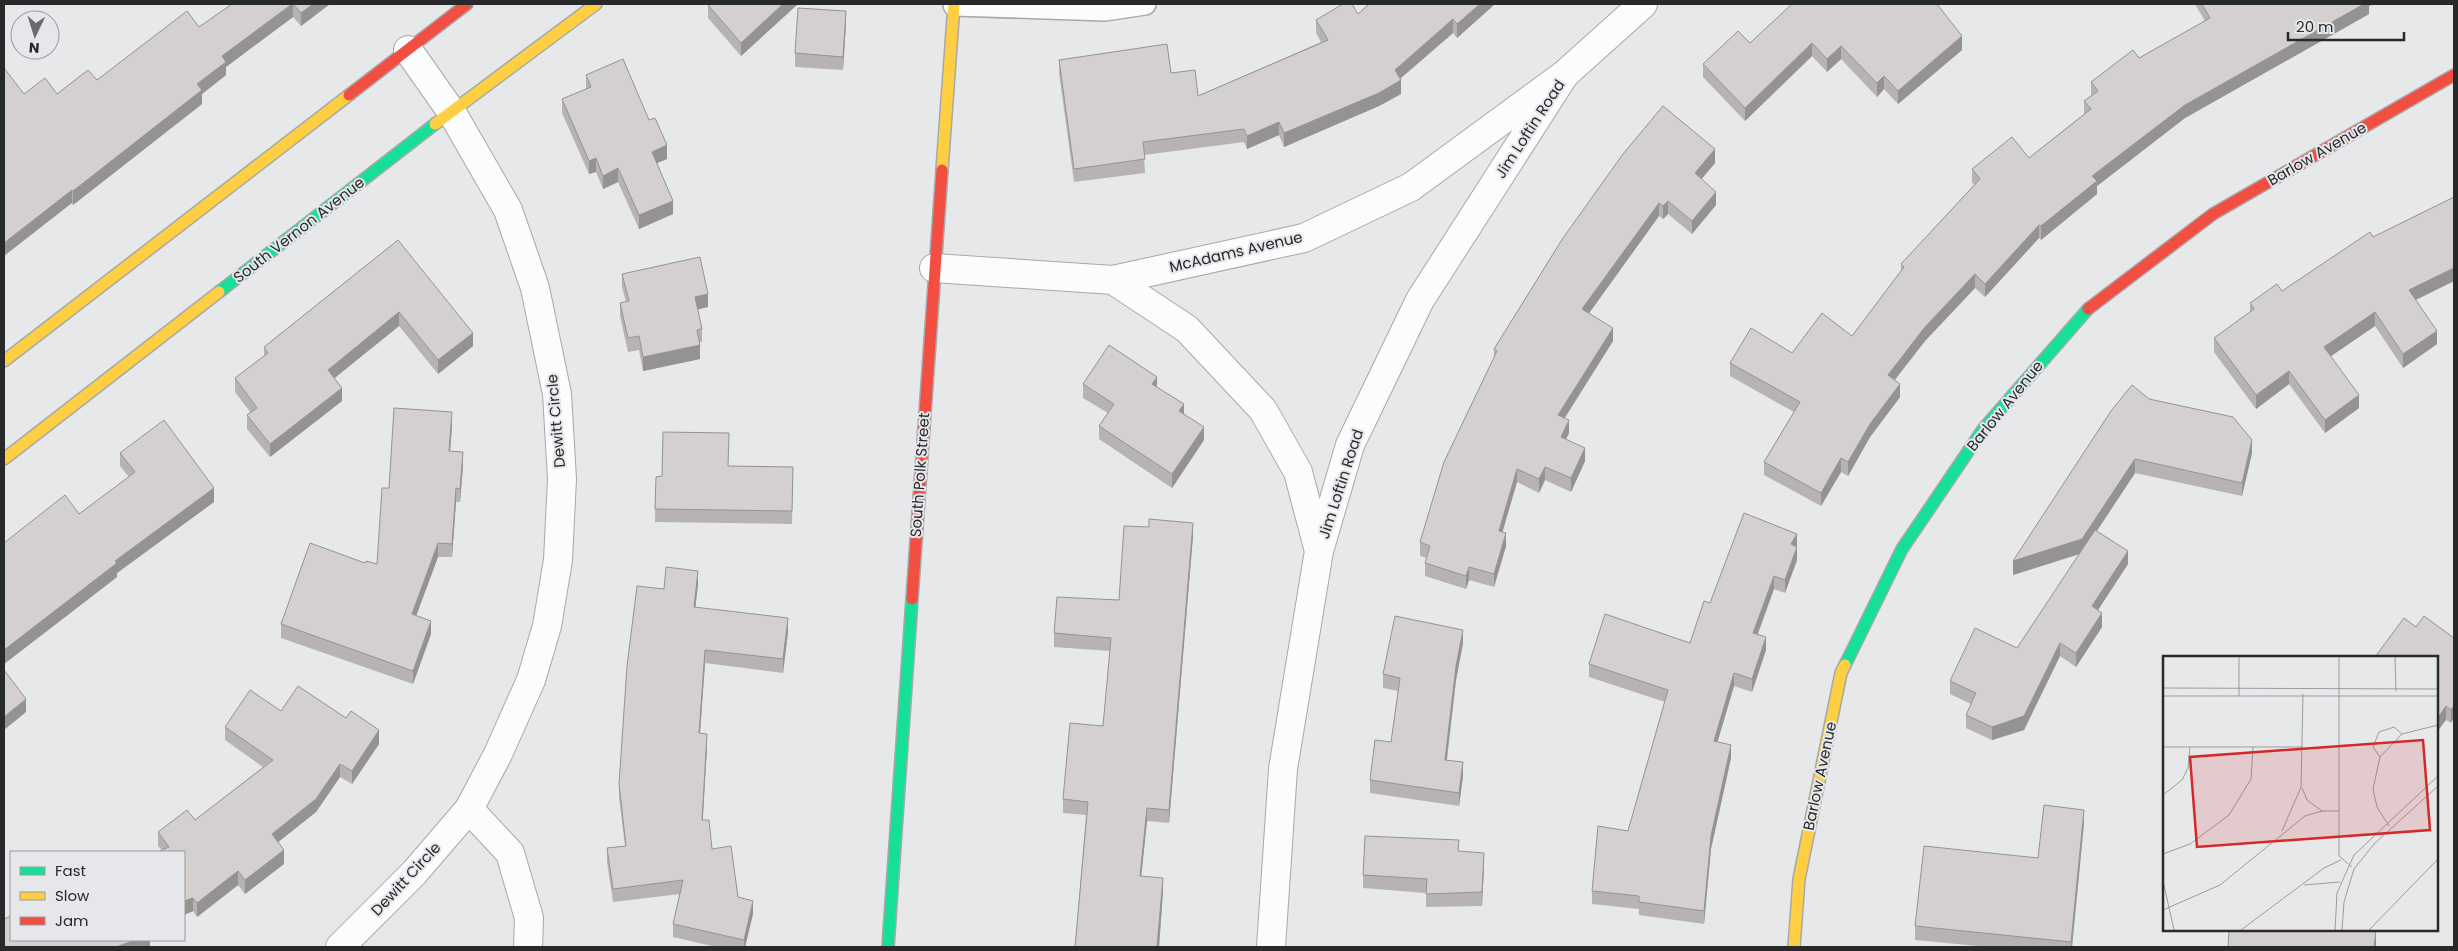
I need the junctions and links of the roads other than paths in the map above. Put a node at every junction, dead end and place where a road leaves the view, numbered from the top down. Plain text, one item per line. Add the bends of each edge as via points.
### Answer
1 (467, 4) edge
2 (596, 4) edge
3 (954, 4) edge
4 (1145, 4) edge
5 (1643, 4) edge
6 (408, 50) junction
7 (1565, 74) junction
8 (2454, 75) edge
9 (451, 111) junction
10 (934, 268) junction
11 (1113, 280) junction
12 (4, 361) edge
13 (4, 459) edge
14 (1320, 551) junction
15 (469, 809) junction
16 (340, 947) edge
17 (528, 947) edge
18 (888, 947) edge
19 (1271, 947) edge
20 (1794, 947) edge

1 - 6 street
2 - 9 street, South Vernon Avenue
3 - 4 lane via 1105,10
3 - 10 street, South Polk Street
5 - 7 street, McAdams Avenue
6 - 9 street, Dewitt Circle
6 - 12 street
7 - 11 street, McAdams Avenue via 1411,187 1304,238
7 - 14 street, Jim Loftin Road via 1420,300 1350,445
8 - 20 street, Barlow Avenue via 2213,214 2091,305 1984,428 1902,550 1841,673 1799,879
9 - 13 street, South Vernon Avenue
9 - 15 street, Dewitt Circle via 508,210 535,288 557,394 562,479 558,560 546,626 531,680
10 - 11 street, McAdams Avenue
10 - 18 street, South Polk Street
11 - 14 street via 1188,329 1263,410 1298,472
14 - 19 street, Jim Loftin Road via 1283,769
15 - 16 street, Dewitt Circle via 414,873
15 - 17 street via 510,853 529,918

